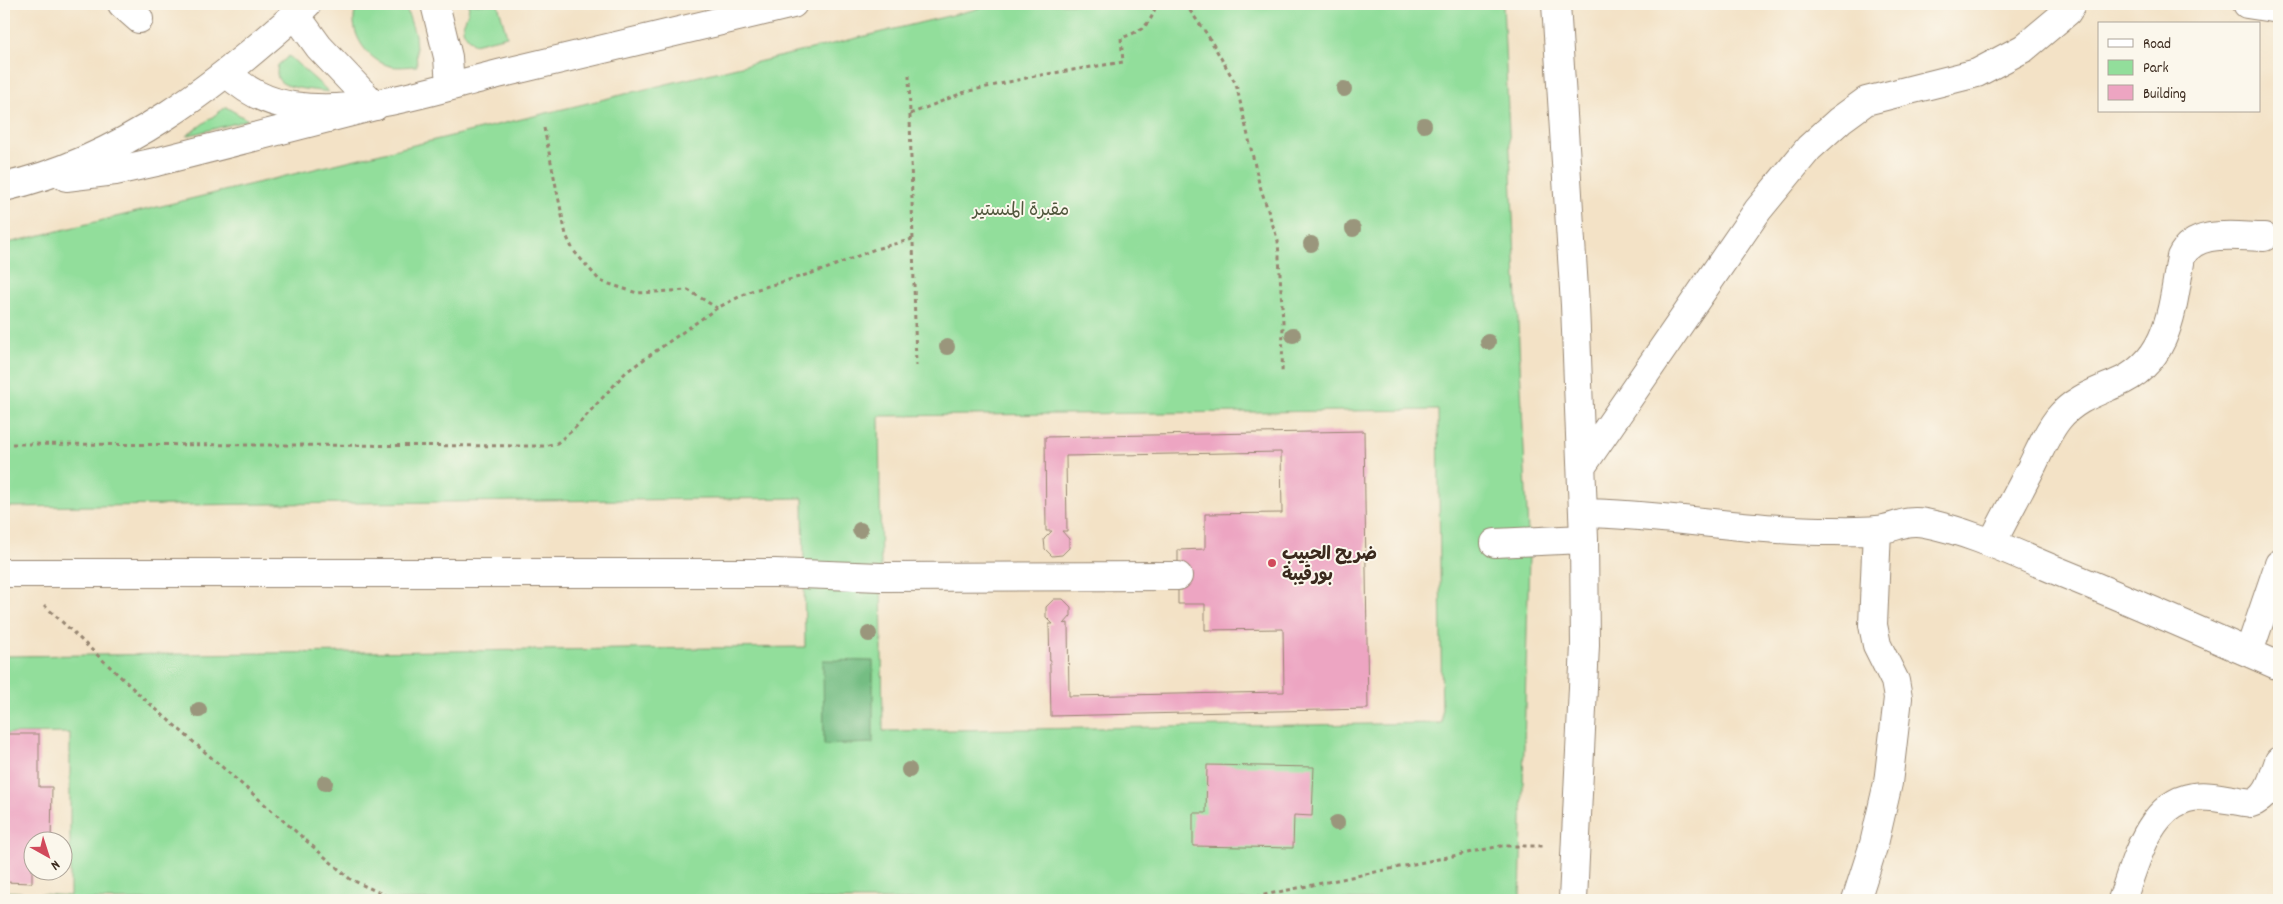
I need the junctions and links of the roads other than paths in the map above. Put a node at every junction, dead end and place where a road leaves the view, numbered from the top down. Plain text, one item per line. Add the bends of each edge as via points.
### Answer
1 (435, 4) edge
2 (792, 4) edge
3 (1556, 4) edge
4 (2072, 4) edge
5 (2247, 4) edge
6 (301, 9) edge
7 (2279, 9) edge
8 (227, 73) junction
9 (450, 86) junction
10 (375, 106) junction
11 (32, 180) junction
12 (4, 187) edge
13 (2264, 238) dead end
14 (1582, 466) junction
15 (1583, 526) junction
16 (1877, 530) junction
17 (1495, 543) dead end
18 (1992, 543) junction
19 (2279, 564) edge
20 (7, 573) edge
21 (1178, 576) dead end
22 (2249, 652) junction
23 (2279, 666) edge
24 (2279, 761) edge
25 (1573, 900) edge
26 (1856, 900) edge
27 (2122, 900) edge

1 - 9 street via 448,56
2 - 9 street
3 - 14 street
4 - 14 street via 2067,12 2024,48 1977,73 1866,101 1809,148 1758,210
5 - 7 street
6 - 8 street
6 - 10 street via 319,47
8 - 10 street via 242,87 275,103 322,108
8 - 11 street via 139,133 84,160
9 - 10 street
10 - 11 street via 156,162 98,173
11 - 12 street
13 - 18 street via 2203,237 2185,249 2169,318 2157,351 2135,374 2075,403 2058,419
14 - 15 street
15 - 16 street via 1610,514 1748,527
15 - 17 street
15 - 25 street via 1584,645
16 - 18 street via 1915,522
16 - 26 street via 1873,625 1878,645 1895,681 1898,698 1888,784
18 - 22 street
19 - 22 street
20 - 21 street
22 - 23 street
24 - 27 street via 2269,786 2257,802 2251,804 2195,796 2163,812 2152,826

